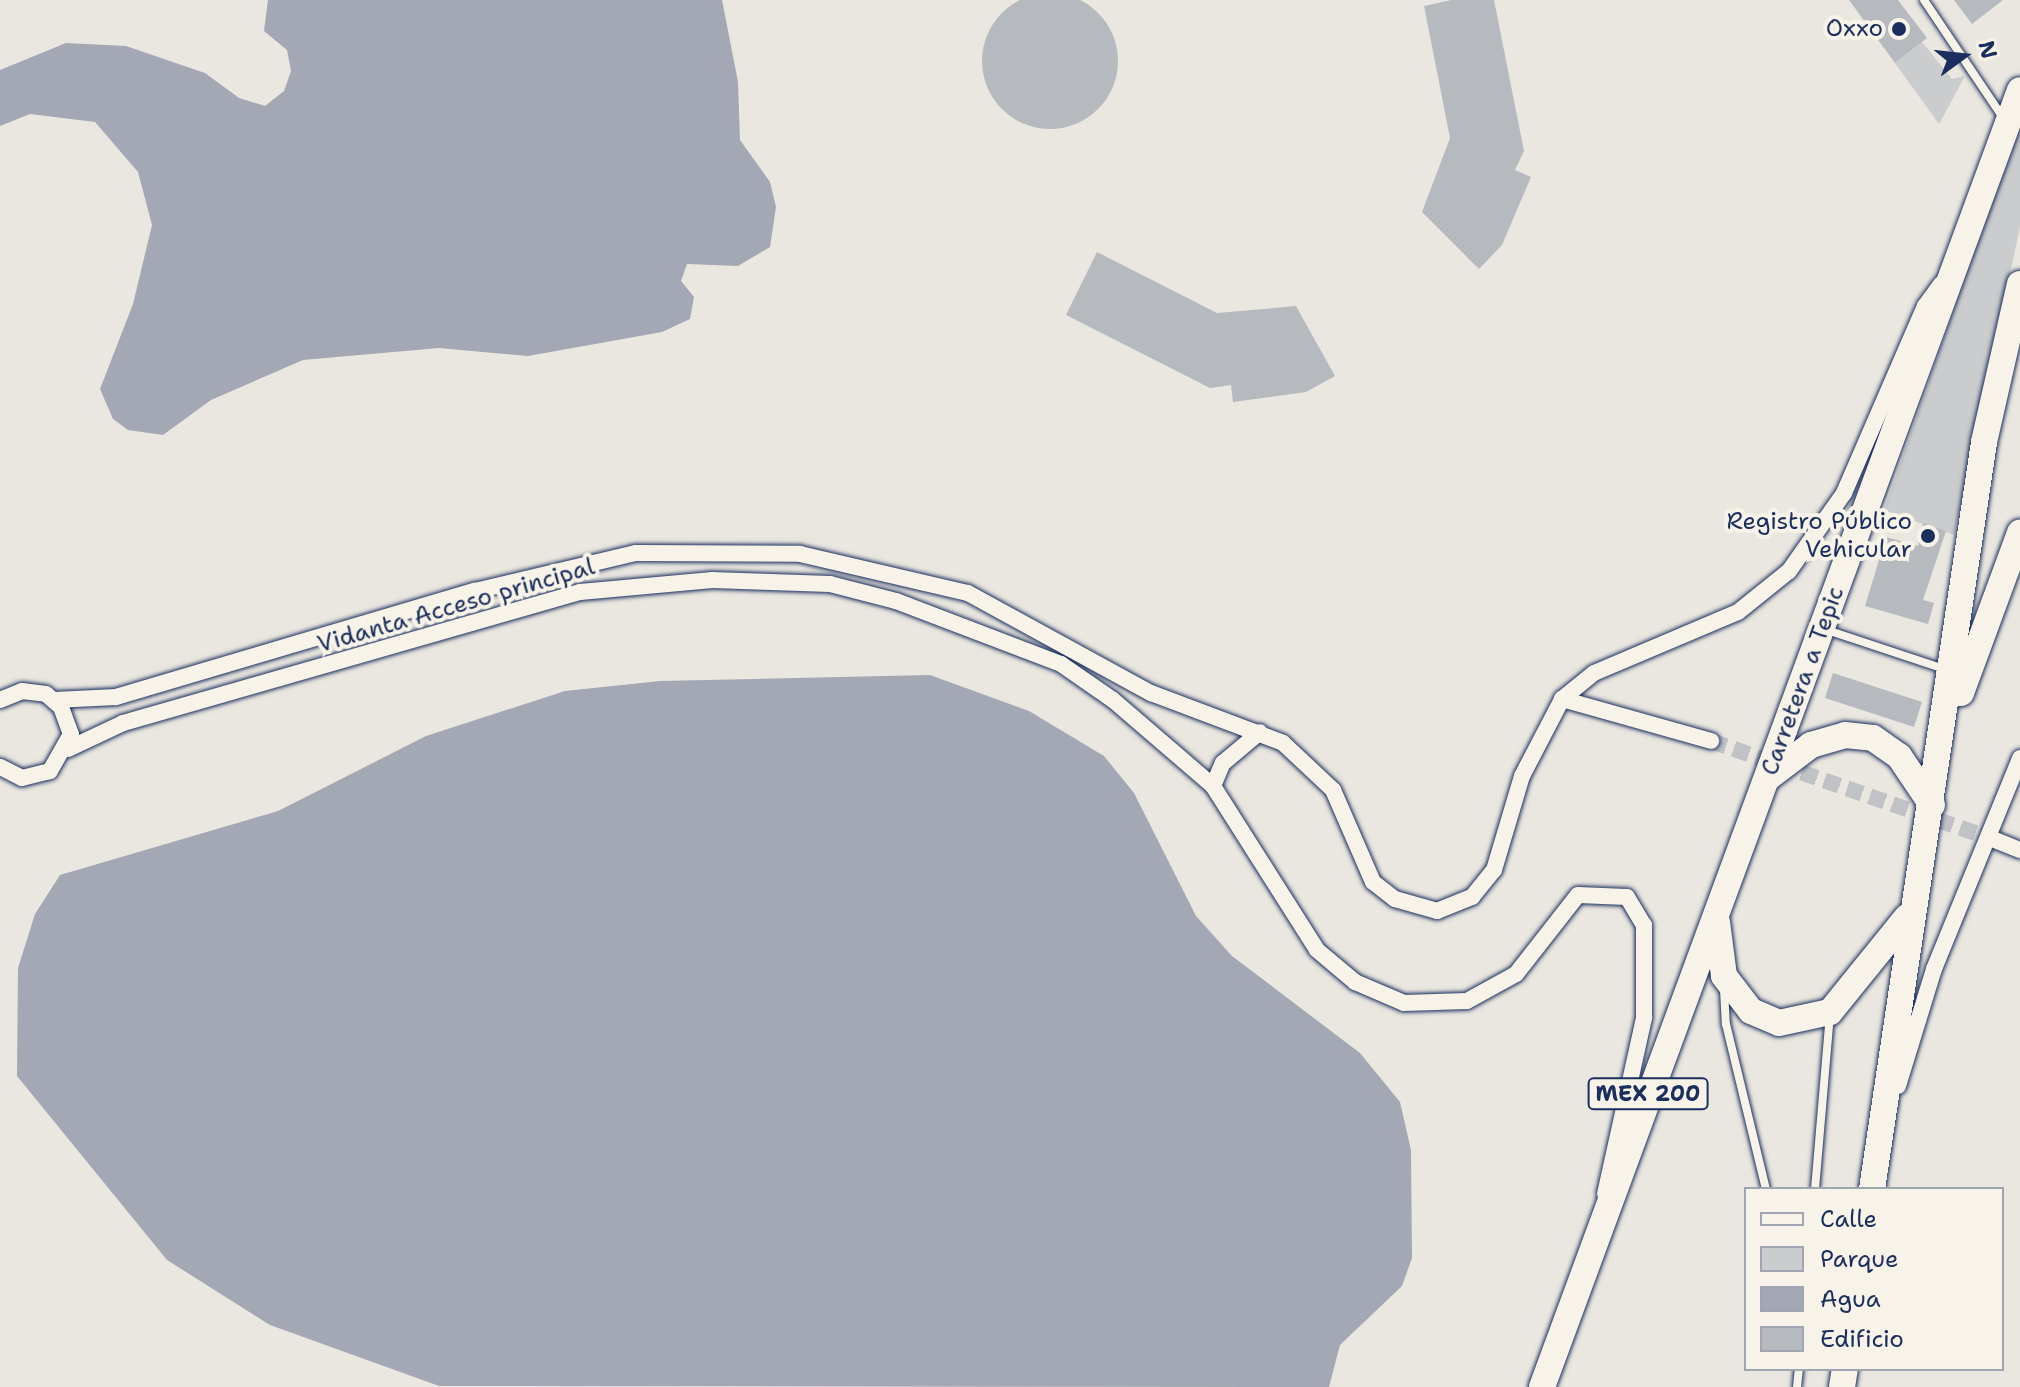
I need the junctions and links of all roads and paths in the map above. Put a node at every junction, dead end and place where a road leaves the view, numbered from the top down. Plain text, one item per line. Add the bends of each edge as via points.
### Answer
1 (1924, 0) edge
2 (2020, 90) edge
3 (2008, 125) junction
4 (1957, 264) junction
5 (2020, 284) edge
6 (2020, 533) edge
7 (1823, 629) junction
8 (1952, 671) junction
9 (1562, 699) junction
10 (0, 700) edge
11 (54, 700) junction
12 (1260, 732) junction
13 (1711, 741) tunnel mouth
14 (68, 749) junction
15 (2020, 758) edge
16 (0, 767) edge
17 (1937, 773) junction
18 (1768, 778) junction
19 (1213, 786) junction
20 (1932, 805) junction
21 (1995, 840) tunnel mouth
22 (2020, 850) edge
23 (1911, 910) junction
24 (1716, 919) junction
25 (1724, 976) junction
26 (1830, 1012) junction
27 (1882, 1137) junction
28 (1766, 1187) edge
29 (1815, 1187) edge
30 (1872, 1187) edge
31 (1604, 1208) junction
32 (1542, 1387) edge

1 - 3 lane
2 - 3 highway, Carretera a Tepic / MEX 200
3 - 4 highway, Carretera a Tepic / MEX 200
4 - 7 highway, Carretera a Tepic / MEX 200
4 - 9 street via 1925,306 1844,493 1789,571 1738,612 1594,673
5 - 8 highway via 1984,442
6 - 17 highway via 1991,598
7 - 8 lane
7 - 18 highway, Carretera a Tepic / MEX 200
8 - 17 highway
9 - 12 street via 1522,776 1494,870 1472,897 1437,911 1418,909 1373,882 1333,790 1283,743
9 - 13 street
10 - 11 street via 22,691
11 - 12 street via 116,697 475,591 609,559 715,551 800,554 968,593 1151,693
11 - 14 street via 68,720
12 - 19 street via 1223,763
14 - 16 street, Vidanta Acceso principal via 36,777
14 - 19 street, Vidanta Acceso principal via 123,723 477,620 640,583 830,584 1061,664
15 - 27 street via 1934,969
17 - 20 highway
18 - 20 highway via 1811,745 1845,735 1873,738 1899,756
18 - 24 highway, Carretera a Tepic / MEX 200
19 - 31 street, Vidanta Acceso principal via 1317,950 1355,982 1404,1003 1467,1001 1516,974 1578,895 1612,891 1639,909 1644,1018
20 - 23 highway
21 - 22 street
23 - 26 highway
23 - 27 highway
24 - 25 highway
24 - 31 highway, Carretera a Tepic / MEX 200
25 - 26 highway via 1751,1011 1779,1023
25 - 28 lane via 1726,1024
26 - 29 lane
27 - 30 highway
31 - 32 highway, Carretera a Tepic / MEX 200

